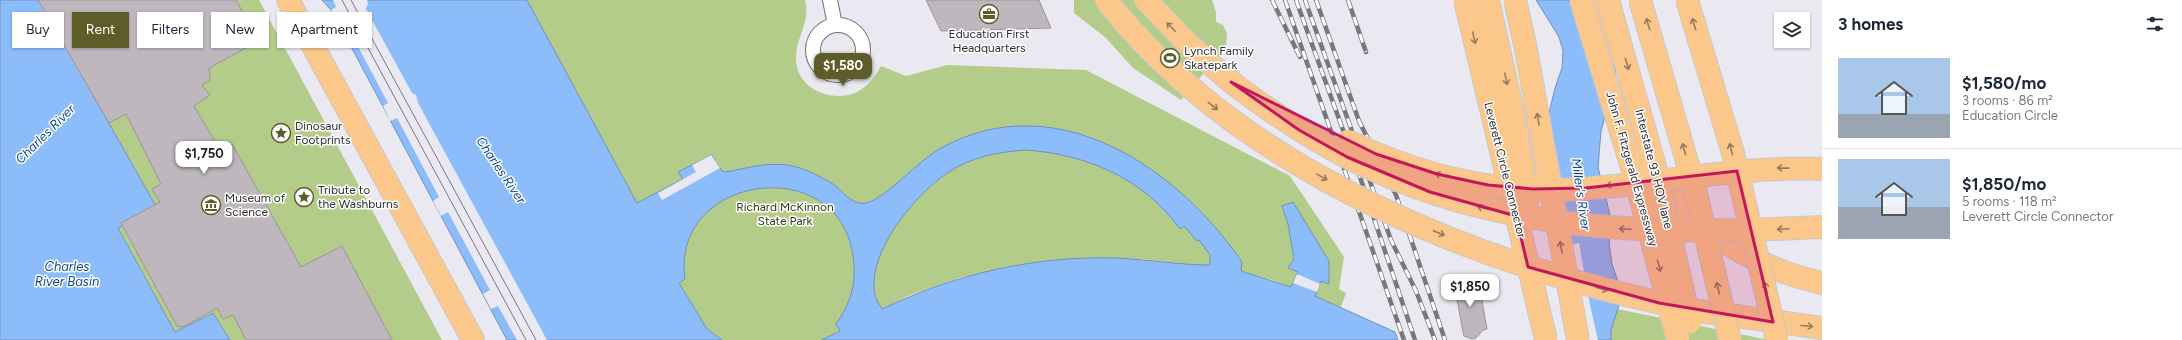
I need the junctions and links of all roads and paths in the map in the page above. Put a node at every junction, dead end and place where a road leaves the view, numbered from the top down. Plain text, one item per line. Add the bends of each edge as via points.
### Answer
1 (288, 0) edge
2 (830, 0) edge
3 (1095, 0) edge
4 (1106, 0) edge
5 (1146, 0) edge
6 (1465, 0) edge
7 (1488, 0) edge
8 (1515, 0) edge
9 (1581, 0) edge
10 (1604, 0) edge
11 (1608, 0) edge
12 (1640, 0) edge
13 (1687, 0) edge
14 (835, 25) dead end
15 (1231, 82) junction
16 (1194, 90) junction
17 (1822, 169) edge
18 (1822, 227) edge
19 (1822, 283) edge
20 (1822, 328) edge
21 (473, 340) edge
22 (1546, 340) edge
23 (1554, 340) edge
24 (1578, 340) edge
25 (1678, 340) edge
26 (1692, 340) edge
27 (1730, 340) edge
28 (1778, 340) edge

1 - 21 highway
2 - 14 street
3 - 16 highway, bridge via 1132,38
4 - 16 highway, bridge via 1153,52
15 -> 5 highway via 1187,43
6 -> 22 highway, Leverett Circle Connector, bridge
7 -> 23 highway, bridge via 1512,108
24 -> 8 highway, bridge
9 -> 25 highway, John F. Fitzgerald Expressway, bridge via 1636,181
10 - 19 highway via 1600,29 1613,95 1620,116 1654,179 1706,228 1735,249 1766,266
11 -> 26 highway, Interstate 93 HOV lane, bridge via 1654,162 1683,288
27 -> 12 highway, bridge via 1693,182
28 -> 13 highway, bridge via 1733,153
17 -> 15 highway, bridge via 1753,169 1564,189 1494,186 1437,174 1376,154
18 -> 15 highway, bridge via 1708,232 1612,229 1544,221 1488,209 1423,190 1347,157 1299,130
16 -> 20 highway, bridge via 1284,155 1408,221 1461,243 1543,272 1626,295 1699,311

